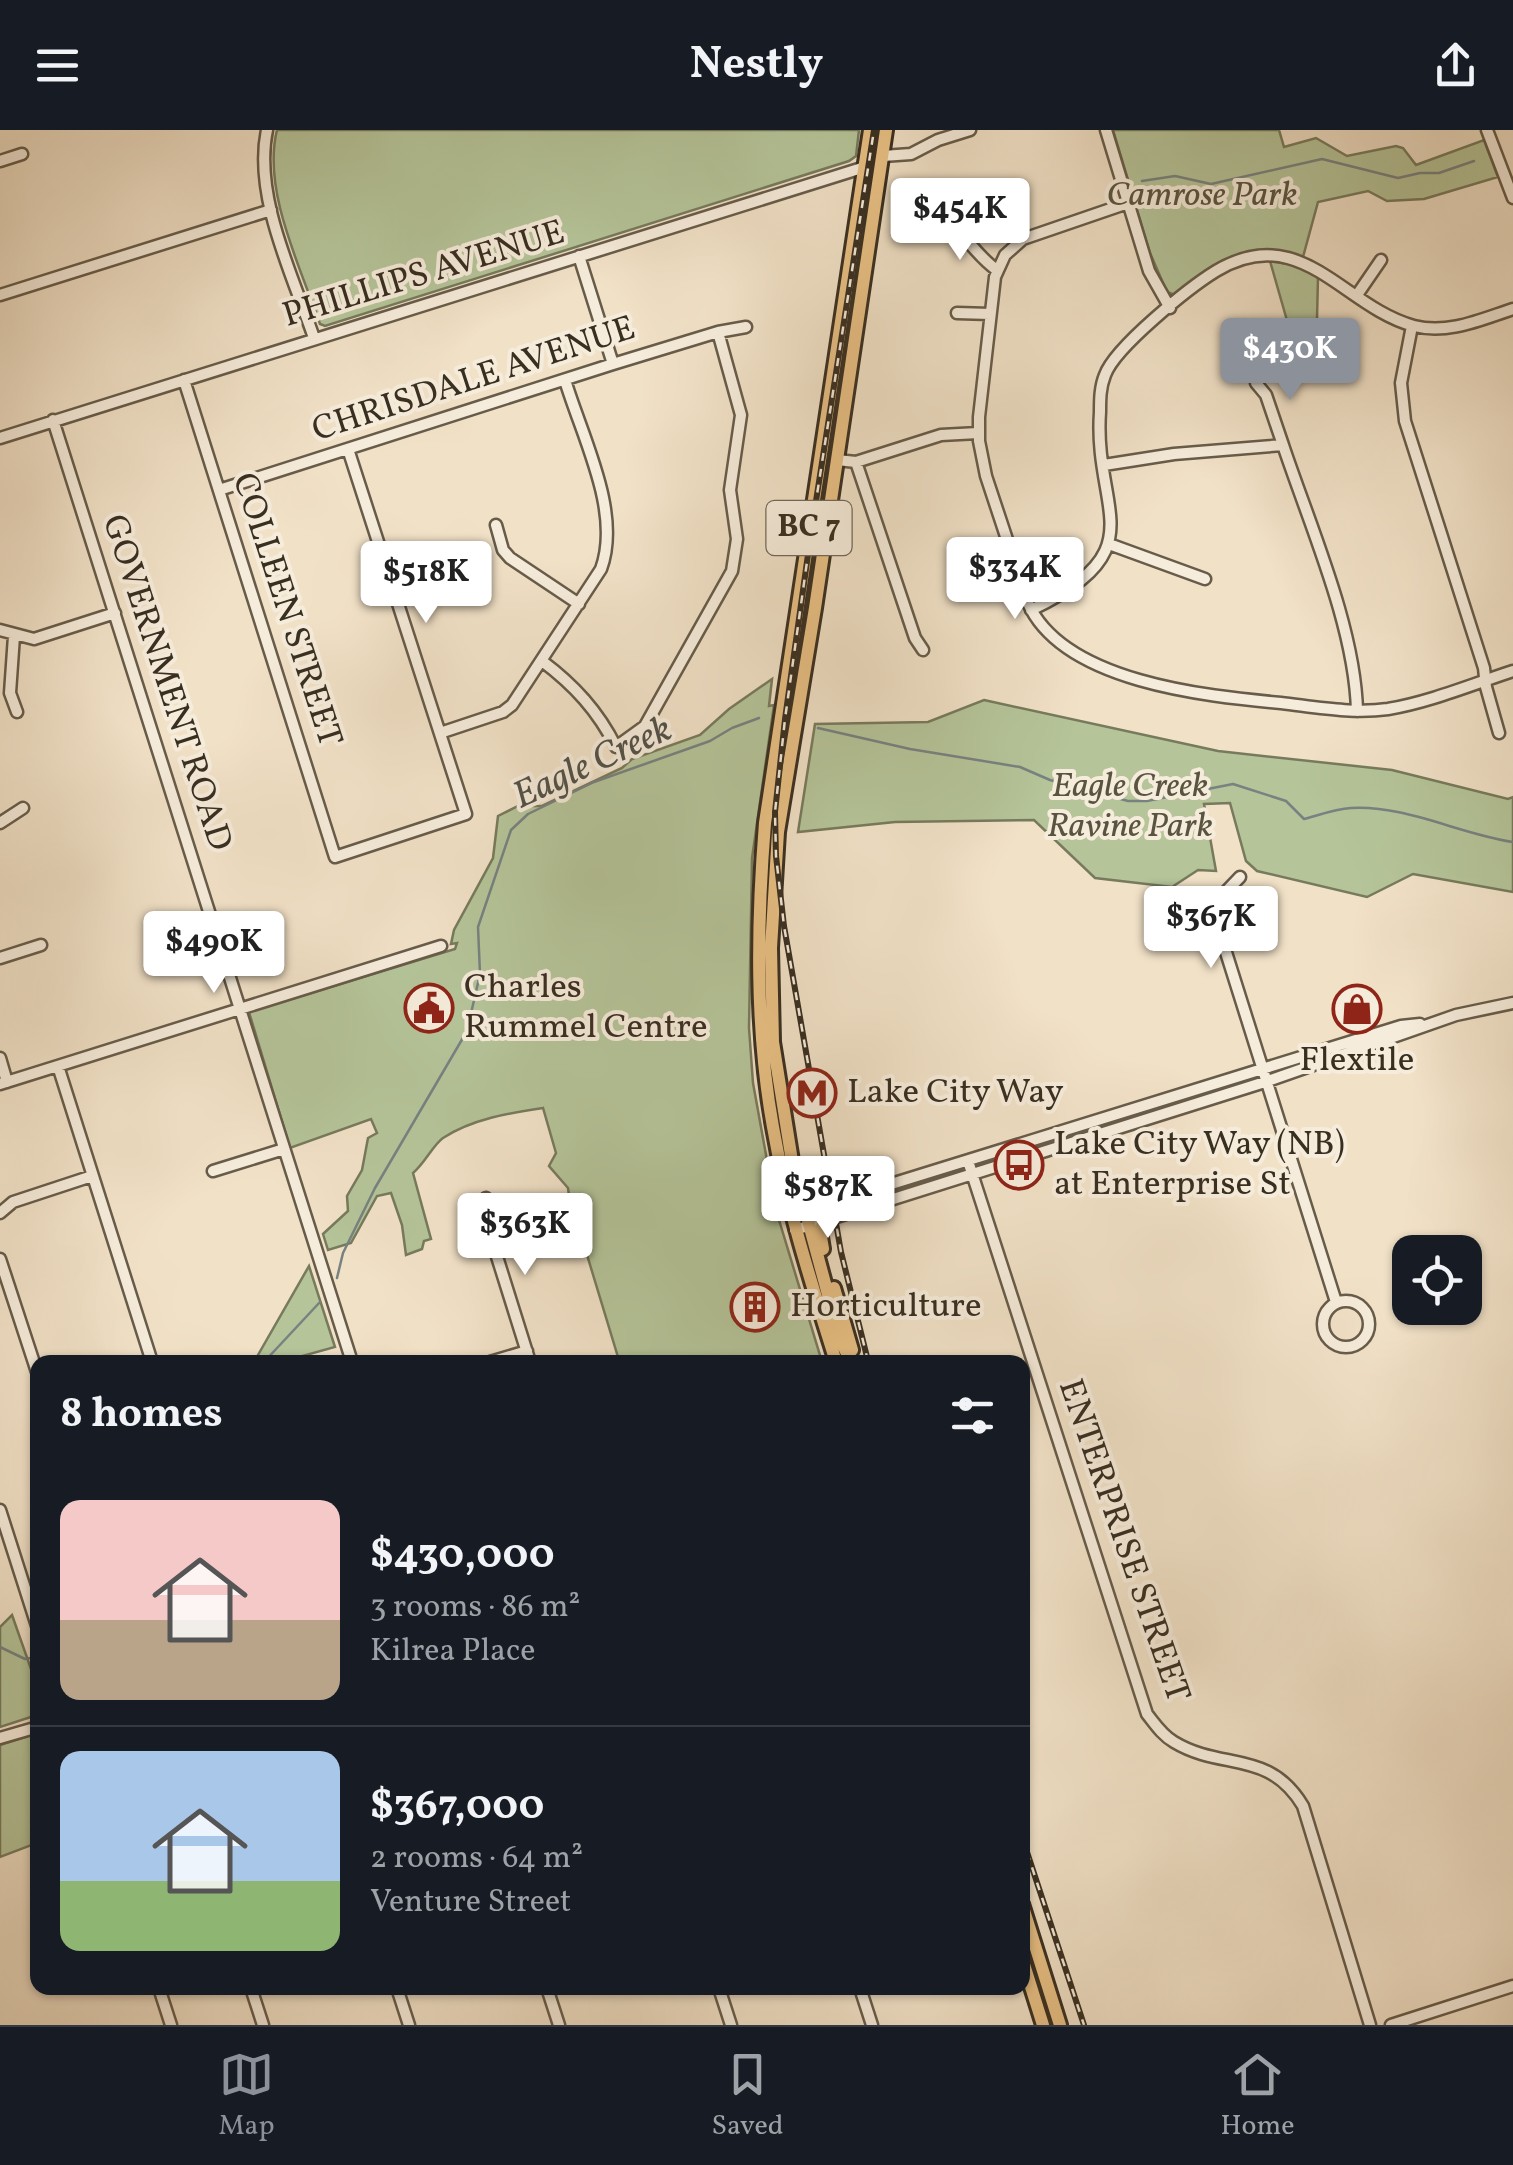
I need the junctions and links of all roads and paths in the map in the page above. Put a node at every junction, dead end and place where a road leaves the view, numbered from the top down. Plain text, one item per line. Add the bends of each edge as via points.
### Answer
1 (267, 130) edge
2 (870, 130) edge
3 (886, 130) edge
4 (970, 130) edge
5 (1106, 130) edge
6 (1487, 130) edge
7 (22, 154) dead end
8 (883, 156) junction
9 (0, 161) edge
10 (864, 167) junction
11 (1513, 198) edge
12 (1128, 203) junction
13 (271, 210) junction
14 (945, 220) dead end
15 (579, 256) junction
16 (1381, 260) dead end
17 (998, 270) junction
18 (0, 294) edge
19 (1357, 294) junction
20 (1170, 308) junction
21 (1513, 309) edge
22 (957, 314) dead end
23 (990, 314) junction
24 (1412, 326) junction
25 (746, 327) dead end
26 (718, 332) junction
27 (314, 338) junction
28 (613, 364) junction
29 (184, 380) junction
30 (565, 380) junction
31 (1256, 382) dead end
32 (54, 420) junction
33 (978, 433) junction
34 (0, 438) edge
35 (1283, 446) junction
36 (348, 449) junction
37 (837, 460) junction
38 (856, 462) junction
39 (1104, 465) junction
40 (219, 490) junction
41 (496, 525) dead end
42 (1109, 544) junction
43 (1205, 578) dead end
44 (579, 604) junction
45 (1031, 610) junction
46 (114, 613) junction
47 (0, 630) edge
48 (14, 636) junction
49 (923, 650) dead end
50 (542, 661) junction
51 (1513, 671) edge
52 (1487, 679) junction
53 (1357, 711) junction
54 (16, 712) dead end
55 (440, 732) junction
56 (1499, 732) dead end
57 (23, 808) dead end
58 (0, 822) edge
59 (1240, 877) dead end
60 (41, 945) dead end
61 (441, 946) dead end
62 (0, 958) edge
63 (1513, 1003) edge
64 (240, 1008) junction
65 (1431, 1023) junction
66 (0, 1058) edge
67 (58, 1066) junction
68 (1264, 1068) junction
69 (1268, 1081) junction
70 (4, 1083) edge
71 (284, 1149) junction
72 (968, 1161) junction
73 (213, 1170) dead end
74 (974, 1174) junction
75 (92, 1176) junction
76 (486, 1198) dead end
77 (0, 1213) edge
78 (800, 1221) junction
79 (824, 1222) junction
80 (0, 1259) edge
81 (1336, 1302) junction
82 (31, 1355) edge
83 (150, 1355) edge
84 (350, 1355) edge
85 (527, 1355) edge
86 (834, 1355) edge
87 (848, 1355) edge
88 (852, 1355) edge
89 (1, 1517) edge
90 (30, 1604) edge
91 (30, 1729) edge
92 (0, 1738) edge
93 (1030, 1929) edge
94 (1030, 1984) edge
95 (1513, 1986) edge
96 (161, 1995) edge
97 (253, 1995) edge
98 (399, 1995) edge
99 (550, 1995) edge
100 (721, 1995) edge
101 (862, 1995) edge
102 (170, 2025) edge
103 (263, 2025) edge
104 (409, 2025) edge
105 (559, 2025) edge
106 (731, 2025) edge
107 (872, 2025) edge
108 (1043, 2025) edge
109 (1060, 2025) edge
110 (1370, 2025) edge
111 (1392, 2025) edge

1 - 13 street via 262,169
2 - 10 main road, BC 7
3 - 8 main road, BC 7
4 - 8 street via 911,154
5 - 12 street
6 - 11 street
7 - 9 street
8 - 37 main road, BC 7
10 - 15 street, PHILLIPS AVENUE
10 - 78 main road, BC 7 via 763,842 766,1076
12 - 17 street via 1030,235 1010,249
12 - 20 street via 1149,272
13 - 18 street
13 - 27 street
14 - 17 street
15 - 27 street, PHILLIPS AVENUE
15 - 28 street
16 - 19 street
17 - 23 street
19 - 20 street via 1296,260 1260,255 1221,267
19 - 24 street
20 - 39 street via 1106,372 1099,424
21 - 24 street via 1453,327
22 - 23 street
23 - 33 street
24 - 52 street via 1401,383 1404,422
25 - 26 street, CHRISDALE AVENUE
26 - 28 street, CHRISDALE AVENUE
26 - 50 street via 741,415 730,490 737,539 732,571 645,726 616,747 593,708
27 - 29 street, PHILLIPS AVENUE
28 - 30 street, CHRISDALE AVENUE
29 - 32 street, PHILLIPS AVENUE
29 - 40 street, COLLEEN STREET
30 - 36 street, CHRISDALE AVENUE
30 - 44 street via 610,532 601,569
31 - 35 street
32 - 34 street, PHILLIPS AVENUE
32 - 46 street, GOVERNMENT ROAD
33 - 38 street via 941,434
33 - 45 street
35 - 39 street
35 - 53 street via 1346,634
36 - 40 street, CHRISDALE AVENUE
36 - 55 street
37 - 38 street
37 - 78 main road, BC 7 via 778,832 770,948 773,1042
38 - 49 street
39 - 42 street
40 - 55 street, COLLEEN STREET via 335,857 466,814
41 - 44 street via 510,558
42 - 43 street
42 - 45 street via 1079,582
44 - 50 street
45 - 53 street via 1065,648 1158,686
46 - 48 street via 34,639
46 - 64 street, GOVERNMENT ROAD
47 - 48 street
48 - 54 street via 10,693
50 - 55 street via 512,706
51 - 52 street
52 - 53 street via 1402,706
52 - 56 street
57 - 58 street
59 - 68 street via 1219,900 1220,930
60 - 62 street
61 - 64 street
63 - 65 street
64 - 67 street
64 - 71 street, GOVERNMENT ROAD
65 - 68 street
65 - 69 street
66 - 70 street
67 - 70 street
67 - 75 street
68 - 69 street
68 - 72 street
69 - 74 street
69 - 81 street
71 - 73 street
71 - 84 street, GOVERNMENT ROAD
72 - 74 street, ENTERPRISE STREET
72 - 78 street
74 - 79 street
74 - 110 street, ENTERPRISE STREET via 1147,1714 1172,1741 1261,1766 1296,1793
75 - 77 street via 13,1202
75 - 83 street
76 - 85 street via 484,1214
78 - 79 street
78 - 86 main road, BC 7
78 - 87 main road, BC 7
79 - 88 main road via 820,1239
80 - 82 street
81 - 81 street via 1323,1319 1325,1333 1336,1344 1358,1344 1370,1324 1365,1310 1352,1301
89 - 90 street
91 - 92 street
93 - 109 main road
94 - 108 main road
95 - 111 street
96 - 102 street
97 - 103 street
98 - 104 street
99 - 105 street
100 - 106 street
101 - 107 street

